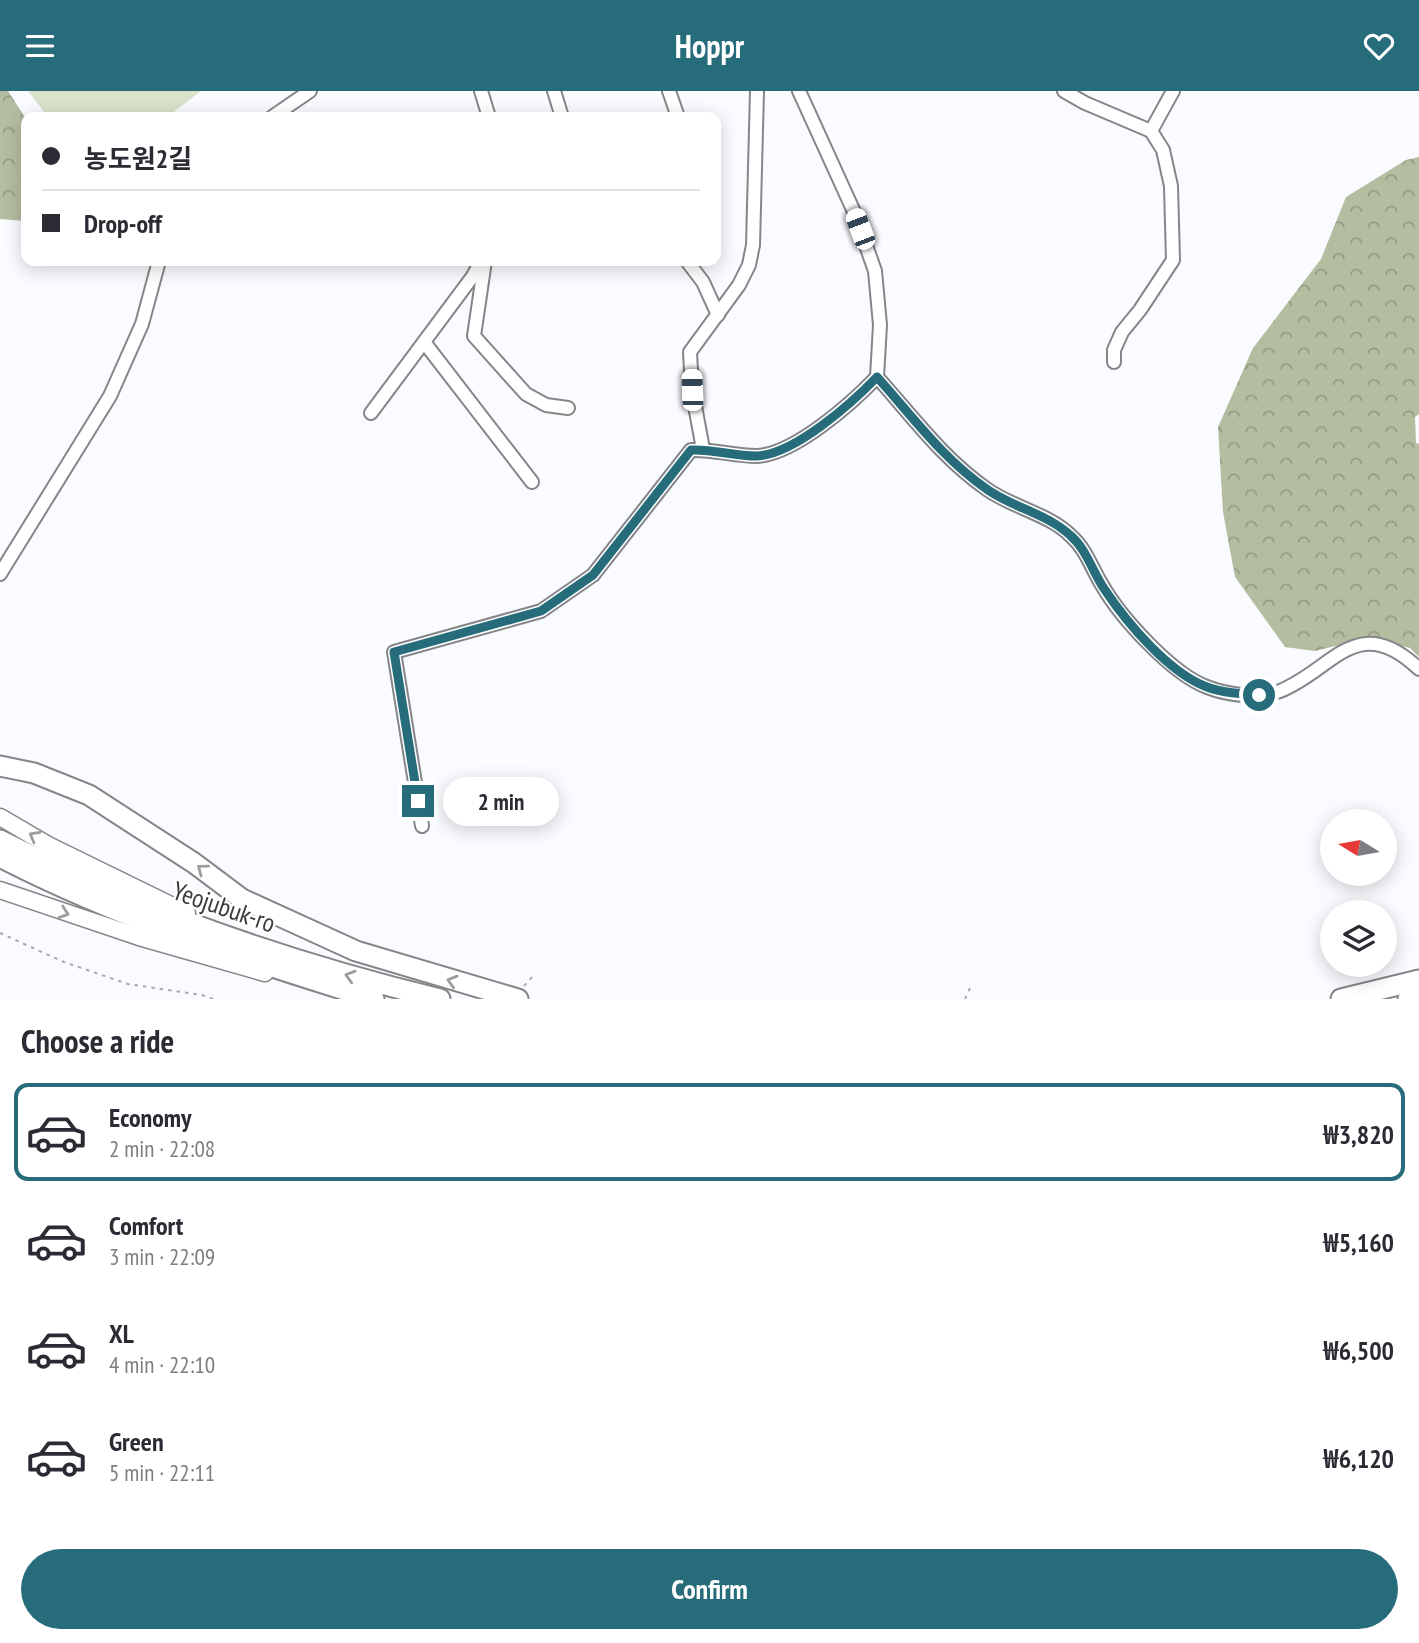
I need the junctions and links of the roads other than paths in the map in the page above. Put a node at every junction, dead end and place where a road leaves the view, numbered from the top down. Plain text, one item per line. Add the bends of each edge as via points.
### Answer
1 (310, 91) edge
2 (481, 91) edge
3 (554, 91) edge
4 (669, 91) edge
5 (757, 91) edge
6 (799, 91) edge
7 (1064, 91) edge
8 (1173, 91) edge
9 (279, 112) edge
10 (487, 112) edge
11 (560, 112) edge
12 (676, 112) edge
13 (1151, 131) junction
14 (158, 266) edge
15 (480, 266) edge
16 (482, 266) edge
17 (691, 266) edge
18 (718, 315) junction
19 (424, 342) junction
20 (1114, 362) dead end
21 (877, 377) junction
22 (568, 408) dead end
23 (372, 413) dead end
24 (703, 449) junction
25 (532, 482) dead end
26 (0, 574) edge
27 (1419, 669) edge
28 (0, 766) edge
29 (0, 817) edge
30 (422, 826) dead end
31 (0, 840) edge
32 (0, 857) edge
33 (0, 890) edge
34 (295, 960) junction
35 (1419, 980) edge
36 (518, 995) edge
37 (1419, 996) edge
38 (365, 999) edge
39 (374, 999) edge
40 (440, 999) edge
41 (1340, 999) edge
42 (1408, 999) edge

1 - 9 street
2 - 10 street
3 - 11 street
4 - 12 street
5 - 18 street via 753,245 749,265
6 - 21 street via 855,214 875,271 880,325
7 - 13 street
8 - 13 street
13 - 20 street via 1163,150 1171,186 1173,260 1122,333
14 - 26 street via 142,324 110,396
15 - 19 street
16 - 22 street via 474,336 526,394 547,405
17 - 18 street via 704,282
18 - 24 street via 690,352
19 - 23 street
19 - 25 street
21 - 24 street via 853,402 775,453 755,456
21 - 27 street via 955,464 989,491 1071,536 1116,606 1169,665 1193,681 1230,692 1259,695 1279,691 1328,659 1363,644 1395,651
24 - 30 street via 691,450 593,575 541,611 394,652
36 -> 28 highway via 356,951 242,899 89,795 34,773
34 -> 29 main road via 157,899
31 - 34 highway, Yeojubuk-ro via 144,906
32 - 39 highway, Yeojubuk-ro via 186,938
33 -> 38 main road via 207,958
40 -> 34 highway, Yeojubuk-ro
35 - 41 highway
37 - 42 highway

